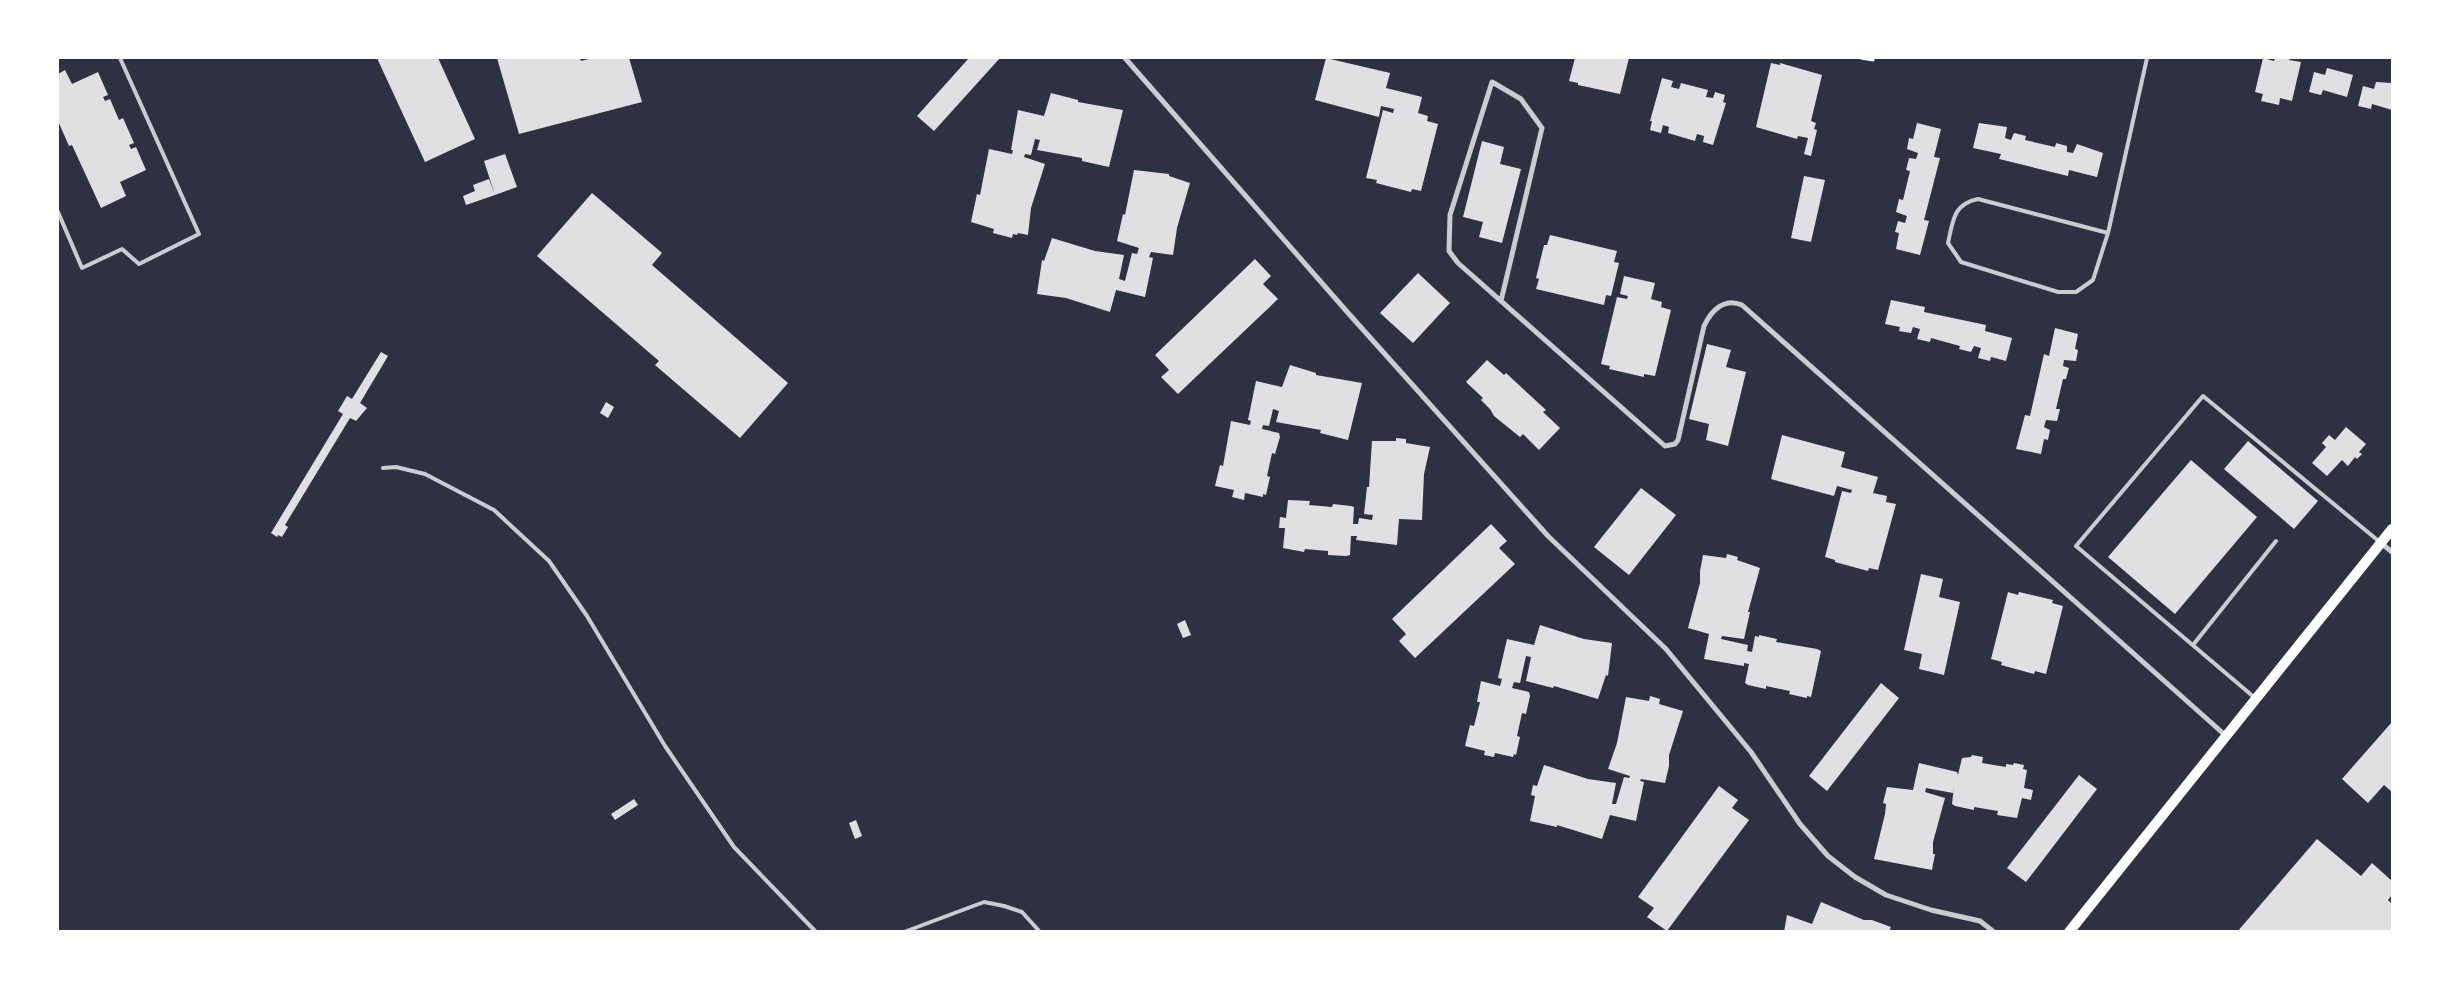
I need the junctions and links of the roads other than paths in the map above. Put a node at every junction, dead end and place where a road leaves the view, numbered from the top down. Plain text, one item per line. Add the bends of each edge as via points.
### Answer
1 (120, 58) edge
2 (1125, 58) edge
3 (2147, 58) edge
4 (58, 212) edge
5 (2108, 233) junction
6 (1501, 301) junction
7 (383, 468) dead end
8 (2392, 529) edge
9 (2276, 541) dead end
10 (2381, 543) junction
11 (2392, 552) edge
12 (2193, 645) junction
13 (2255, 698) junction
14 (2225, 735) junction
15 (816, 932) edge
16 (904, 932) edge
17 (1040, 932) edge
18 (1994, 932) edge
19 (2069, 932) edge

1 - 4 lane via 199,234 139,264 122,249 82,268
2 - 18 street via 1548,536 1666,649 1751,752 1800,824 1828,856 1886,895 1980,921
3 - 5 lane
5 - 5 lane via 2093,280 2076,292 2058,292 1961,262 1948,243 1954,214 1966,201 1978,199
6 - 6 street via 1458,263 1448,245 1450,215 1492,82 1521,99 1542,128
6 - 14 street via 1666,446 1678,440 1704,326 1710,314 1726,302 1742,305
7 - 15 lane via 396,467 425,474 494,510 549,561 587,616 665,746 734,847
8 - 10 main road
9 - 12 lane
10 - 11 street
10 - 12 lane via 2203,396 2076,546
10 - 13 main road
12 - 13 lane
13 - 14 main road
14 - 19 main road
16 - 17 lane via 984,902 1022,912

